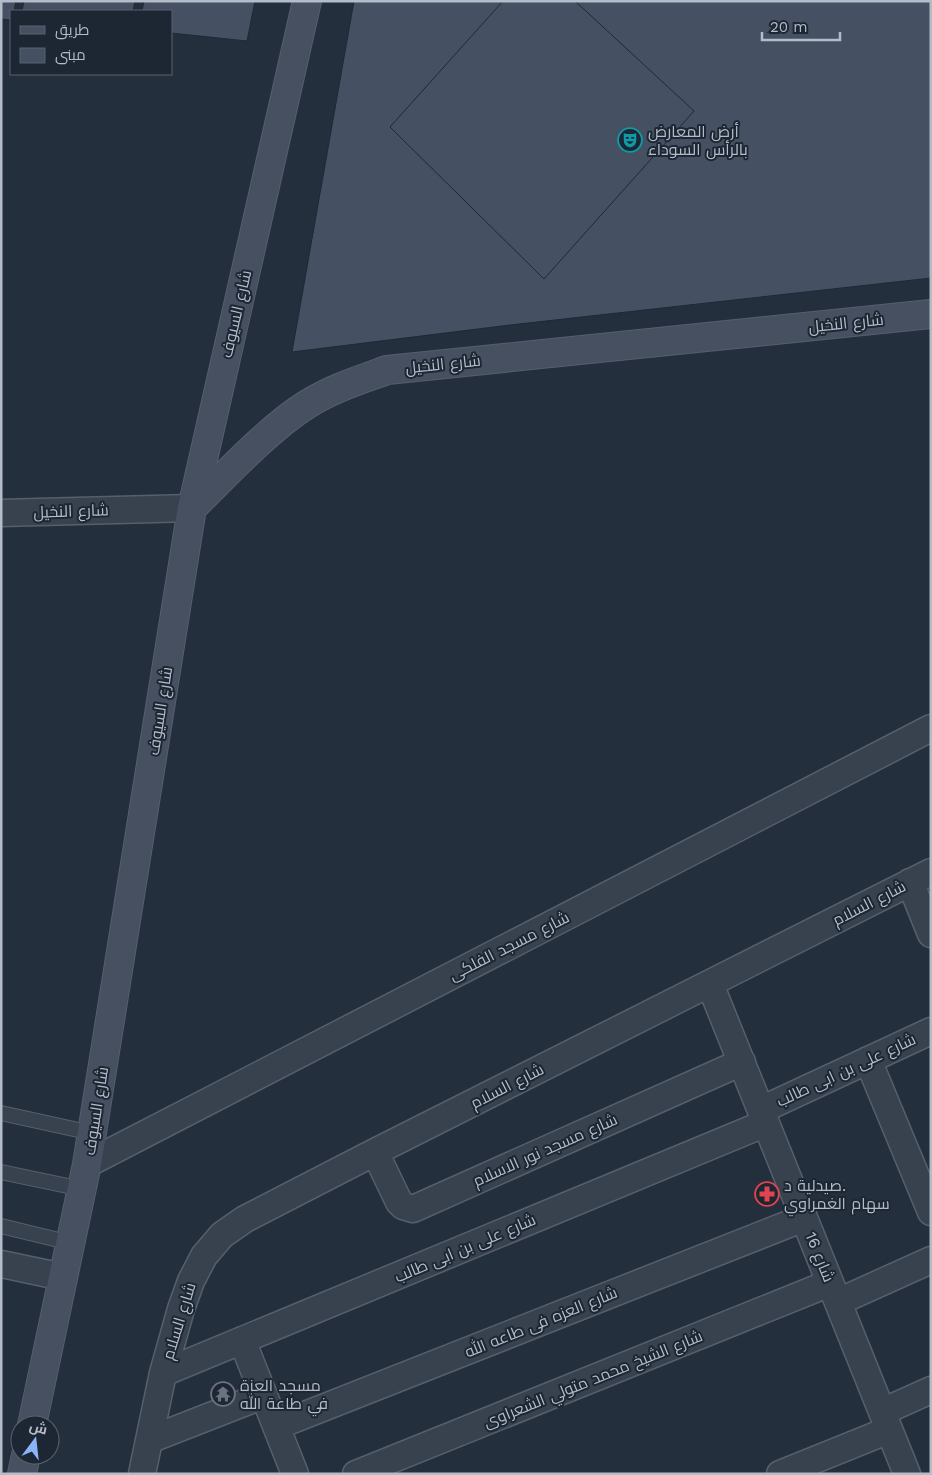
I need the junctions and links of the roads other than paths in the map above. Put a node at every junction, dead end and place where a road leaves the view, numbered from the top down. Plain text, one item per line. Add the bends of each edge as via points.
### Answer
1 (307, 1) edge
2 (931, 314) edge
3 (192, 508) junction
4 (1, 513) edge
5 (931, 728) edge
6 (920, 877) edge
7 (931, 934) edge
8 (710, 984) junction
9 (931, 1030) edge
10 (868, 1060) junction
11 (742, 1062) junction
12 (1, 1113) edge
13 (764, 1117) junction
14 (92, 1133) junction
15 (375, 1152) junction
16 (1, 1172) edge
17 (85, 1176) junction
18 (931, 1212) edge
19 (804, 1218) junction
20 (1, 1226) edge
21 (70, 1243) junction
22 (931, 1260) edge
23 (1, 1264) edge
24 (63, 1277) junction
25 (834, 1292) junction
26 (242, 1340) junction
27 (164, 1373) junction
28 (931, 1390) edge
29 (264, 1395) junction
30 (34, 1415) edge
31 (886, 1421) junction
32 (277, 1426) junction
33 (149, 1440) junction
34 (142, 1474) edge
35 (295, 1474) edge
36 (356, 1474) edge
37 (780, 1474) edge
38 (907, 1474) edge

1 - 3 main road, شارع السيوف
2 - 3 main road, شارع النخيل via 387,370 345,385 306,405 270,433
3 - 4 street, شارع النخيل
3 - 14 main road, شارع السيوف
5 - 17 street, شارع مسجد الفلكى
6 - 7 street
6 - 8 street, شارع السلام
8 - 11 street, شارع 16
8 - 15 street, شارع السلام
9 - 10 street, شارع على بن ابى طالب
10 - 13 street, شارع على بن ابى طالب
10 - 18 street
11 - 13 street, شارع 16
11 - 15 street, شارع مسجد نور الاسلام via 413,1209 400,1202
12 - 14 lane
13 - 19 street, شارع 16
13 - 26 street, شارع على بن ابى طالب
14 - 17 main road, شارع السيوف
15 - 27 street, شارع السلام via 245,1219 222,1235 204,1256 191,1281
16 - 17 lane
17 - 21 main road, شارع السيوف
19 - 25 street, شارع 16
19 - 32 street, شارع العزه فى طاعه الله
20 - 21 lane
21 - 24 main road, شارع السيوف
22 - 25 street, شارع الشيخ محمد متولي الشعراوى
23 - 24 street
24 - 30 main road, شارع السيوف
25 - 31 street, شارع 16
25 - 36 street, شارع الشيخ محمد متولي الشعراوى
26 - 27 street, شارع على بن ابى طالب
26 - 29 street
27 - 33 street, شارع السلام
28 - 31 street
29 - 32 street
29 - 33 street
31 - 37 street
31 - 38 street, شارع 16
32 - 35 street
33 - 34 street, شارع السلام

